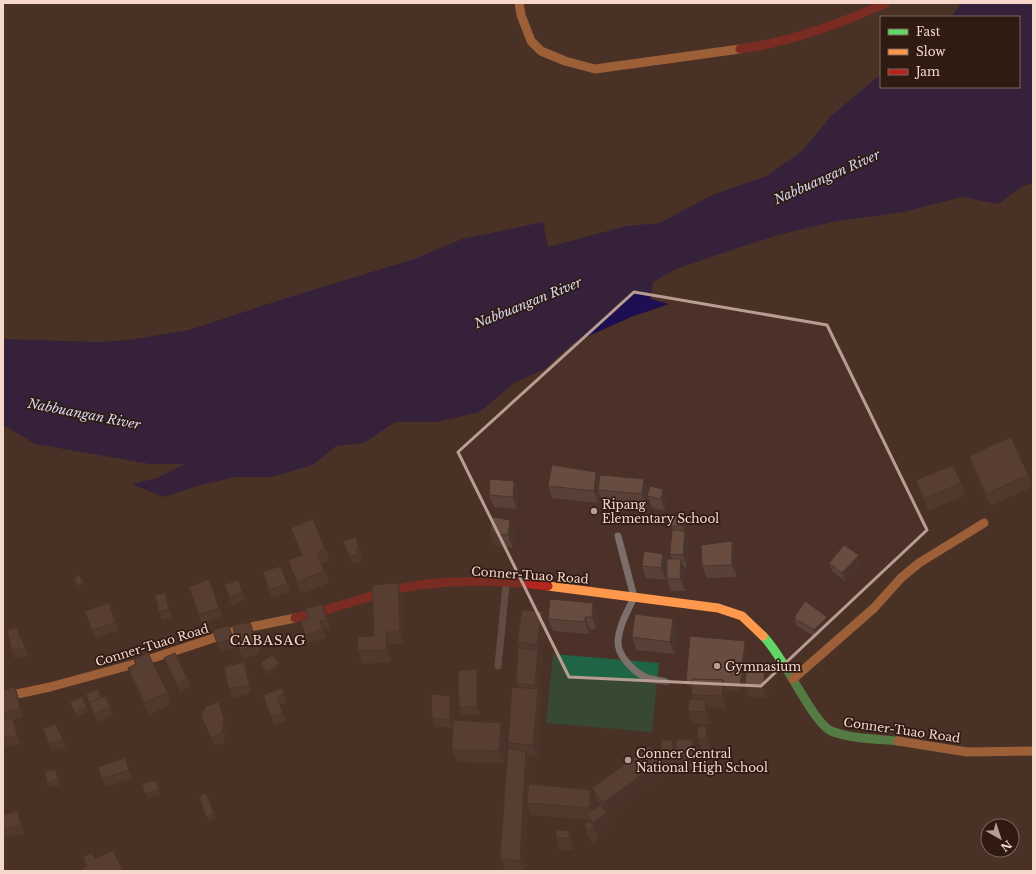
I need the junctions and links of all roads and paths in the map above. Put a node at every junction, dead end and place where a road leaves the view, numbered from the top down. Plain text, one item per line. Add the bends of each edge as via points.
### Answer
1 (518, 3) edge
2 (886, 3) edge
3 (984, 523) dead end
4 (618, 536) dead end
5 (506, 584) junction
6 (634, 597) junction
7 (498, 666) dead end
8 (793, 679) junction
9 (666, 682) dead end
10 (3, 697) edge
11 (1033, 751) edge

1 - 2 main road via 531,41 541,51 595,69 787,40
3 - 8 main road via 919,563 901,578 874,608
4 - 6 lane
5 - 6 main road, Conner-Tuao Road via 542,585
5 - 7 lane
5 - 10 main road, Conner-Tuao Road via 428,584 394,591 304,616 241,629 138,663
6 - 8 main road, Conner-Tuao Road via 718,608 742,616 767,640
6 - 9 lane via 623,620 618,641 619,650 628,663 645,677
8 - 11 main road, Conner-Tuao Road via 818,720 829,730 840,734 967,752

